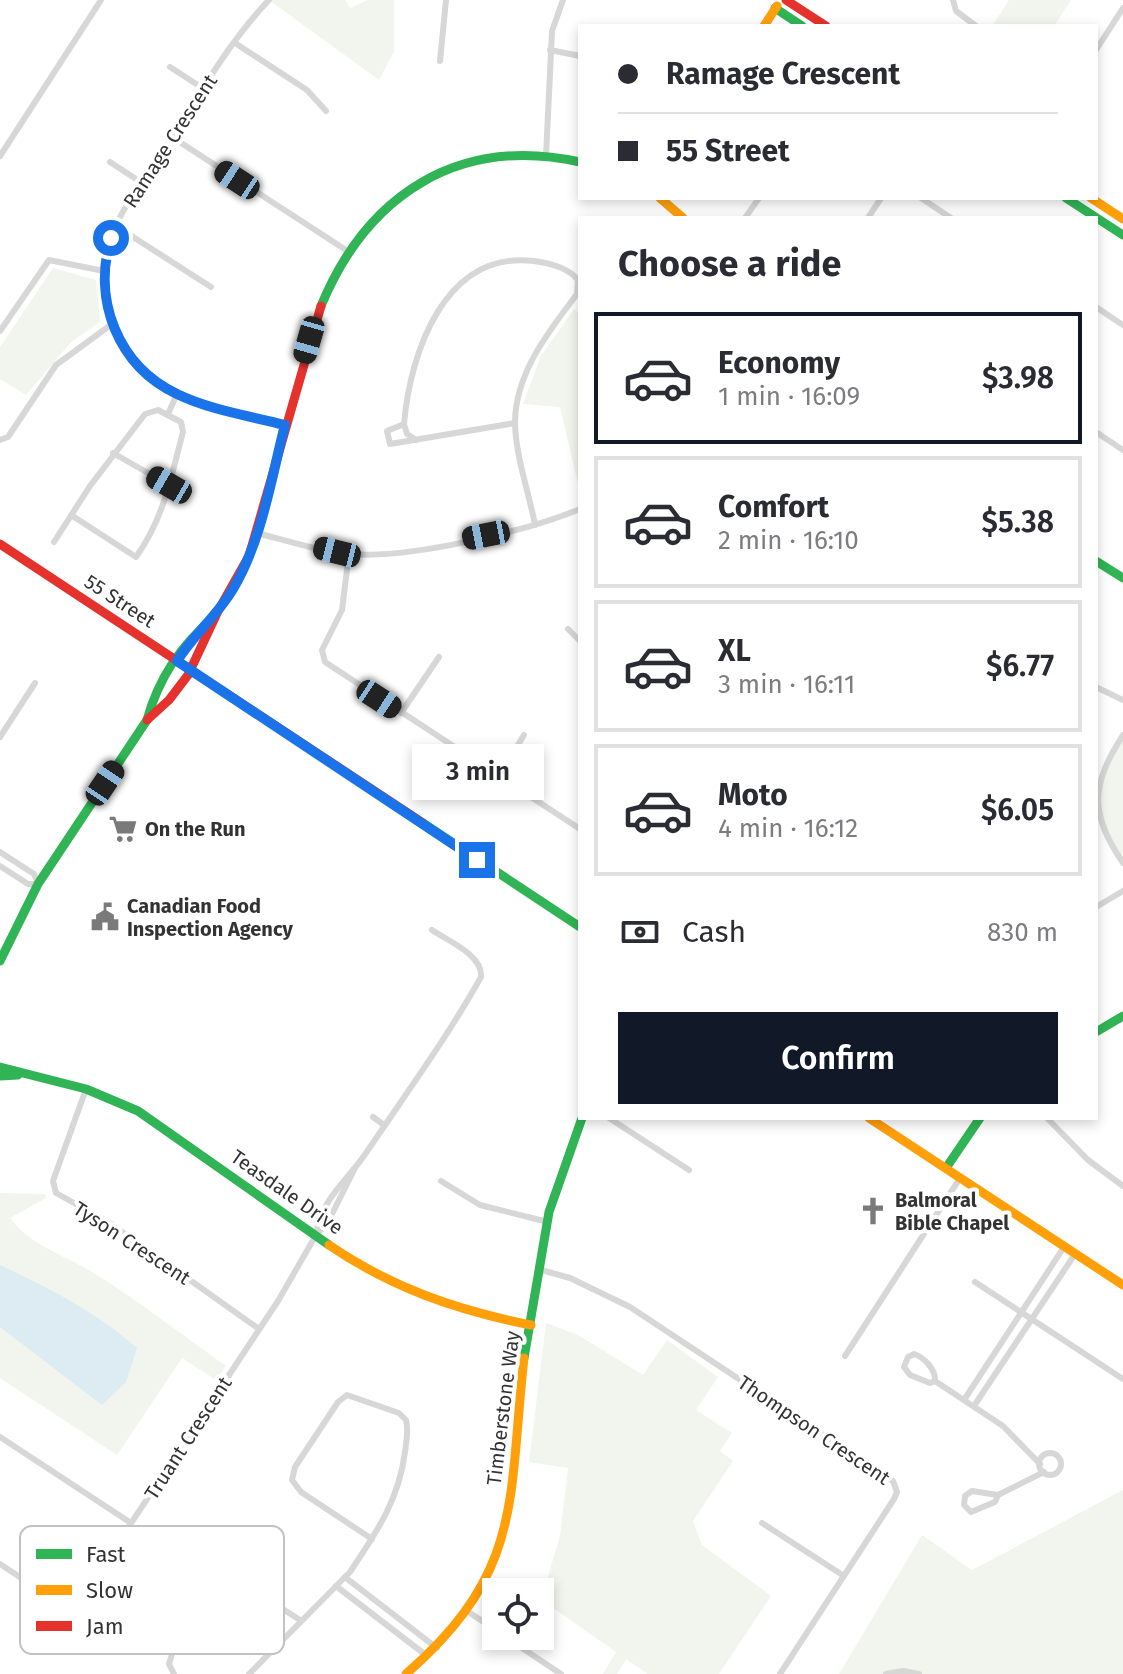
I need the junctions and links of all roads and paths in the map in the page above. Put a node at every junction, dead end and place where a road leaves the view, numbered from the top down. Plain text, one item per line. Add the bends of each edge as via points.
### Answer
1 (101, 0) edge
2 (446, 0) edge
3 (563, 0) edge
4 (953, 0) edge
5 (267, 1) edge
6 (786, 3) edge
7 (1123, 8) edge
8 (786, 16) junction
9 (766, 24) edge
10 (781, 24) edge
11 (799, 24) edge
12 (823, 24) edge
13 (973, 24) edge
14 (235, 43) junction
15 (1098, 47) edge
16 (550, 50) junction
17 (578, 56) edge
18 (440, 61) dead end
19 (170, 67) dead end
20 (204, 89) junction
21 (326, 111) dead end
22 (172, 137) junction
23 (0, 156) edge
24 (546, 156) junction
25 (110, 162) dead end
26 (578, 162) edge
27 (142, 183) junction
28 (662, 200) edge
29 (924, 200) edge
30 (1069, 200) edge
31 (1094, 200) edge
32 (681, 216) edge
33 (948, 216) edge
34 (1094, 216) edge
35 (1098, 219) edge
36 (1123, 219) edge
37 (116, 226) junction
38 (1123, 235) edge
39 (346, 250) junction
40 (104, 271) junction
41 (578, 280) edge
42 (211, 287) dead end
43 (578, 291) edge
44 (1098, 308) edge
45 (112, 324) junction
46 (1123, 325) edge
47 (0, 331) edge
48 (177, 394) junction
49 (168, 414) junction
50 (515, 423) junction
51 (404, 424) junction
52 (285, 425) junction
53 (1098, 433) edge
54 (0, 440) edge
55 (416, 440) junction
56 (1123, 450) edge
57 (113, 453) junction
58 (169, 485) junction
59 (578, 510) edge
60 (71, 515) junction
61 (535, 525) junction
62 (257, 533) junction
63 (54, 542) dead end
64 (0, 544) edge
65 (349, 554) junction
66 (1098, 562) edge
67 (1123, 578) edge
68 (214, 618) junction
69 (568, 629) dead end
70 (578, 639) edge
71 (439, 657) dead end
72 (177, 661) junction
73 (189, 669) junction
74 (35, 683) dead end
75 (1098, 688) edge
76 (1123, 700) edge
77 (401, 713) junction
78 (147, 720) junction
79 (524, 735) dead end
80 (1123, 735) edge
81 (0, 737) edge
82 (498, 777) junction
83 (1098, 789) edge
84 (1098, 799) edge
85 (578, 828) edge
86 (0, 852) edge
87 (1123, 863) edge
88 (0, 866) edge
89 (38, 884) junction
90 (1123, 891) edge
91 (1098, 906) edge
92 (578, 926) edge
93 (432, 930) dead end
94 (0, 961) edge
95 (1123, 1016) edge
96 (1098, 1031) edge
97 (0, 1067) edge
98 (29, 1075) junction
99 (0, 1076) edge
100 (86, 1089) junction
101 (373, 1117) dead end
102 (581, 1120) edge
103 (612, 1120) edge
104 (872, 1120) edge
105 (979, 1120) edge
106 (1049, 1120) edge
107 (384, 1125) junction
108 (946, 1168) junction
109 (689, 1170) dead end
110 (960, 1178) junction
111 (441, 1181) dead end
112 (1123, 1186) edge
113 (548, 1222) junction
114 (316, 1235) junction
115 (1064, 1247) junction
116 (1075, 1254) junction
117 (538, 1269) junction
118 (975, 1282) dead end
119 (1123, 1286) edge
120 (1021, 1312) junction
121 (1031, 1319) junction
122 (531, 1325) junction
123 (259, 1329) junction
124 (845, 1356) dead end
125 (1123, 1379) edge
126 (935, 1381) junction
127 (964, 1400) junction
128 (974, 1406) junction
129 (0, 1437) edge
130 (1040, 1464) junction
131 (1044, 1472) junction
132 (998, 1495) junction
133 (131, 1523) junction
134 (762, 1523) dead end
135 (129, 1526) edge
136 (372, 1539) junction
137 (0, 1564) edge
138 (844, 1576) junction
139 (20, 1577) edge
140 (345, 1577) junction
141 (336, 1586) junction
142 (284, 1610) edge
143 (470, 1613) junction
144 (300, 1620) junction
145 (482, 1621) edge
146 (284, 1637) edge
147 (437, 1648) junction
148 (525, 1650) edge
149 (172, 1654) edge
150 (268, 1654) edge
151 (427, 1656) junction
152 (174, 1674) edge
153 (249, 1674) edge
154 (406, 1674) edge
155 (561, 1674) edge
156 (780, 1674) edge
157 (886, 1674) edge
158 (919, 1674) edge

1 - 23 street
2 - 18 street
3 - 16 street
4 - 13 street via 956,11
5 - 14 street, Ramage Crescent
6 - 8 street
6 - 9 street
6 - 12 street
7 - 15 street
8 - 10 street
8 - 11 street
14 - 20 street, Ramage Crescent
14 - 21 street via 307,90
16 - 17 street
16 - 24 street
19 - 20 street
20 - 22 street, Ramage Crescent
22 - 27 street, Ramage Crescent
22 - 39 street
24 - 26 street
24 - 39 street via 491,158 441,173 380,212
25 - 27 street
27 - 37 street, Ramage Crescent
28 - 32 street
29 - 33 street
30 - 34 street
31 - 36 street
35 - 38 street
37 - 40 street, Ramage Crescent
37 - 42 street
39 - 52 street via 317,312
40 - 45 street, Ramage Crescent
40 - 47 street via 49,260
41 - 51 street via 570,271 530,261 491,266 469,278 452,293 419,344
43 - 50 street via 529,366
44 - 46 street
45 - 48 street, Ramage Crescent via 137,365
45 - 54 street via 56,365 8,437
48 - 49 street
48 - 52 street, Ramage Crescent
49 - 57 street via 148,412
49 - 58 street via 183,429
50 - 55 street
50 - 61 street
51 - 55 street
51 - 55 street via 387,431 388,442
52 - 62 street
53 - 56 street
57 - 58 street
57 - 60 street
58 - 60 street via 154,532 136,557
59 - 61 street
60 - 63 street
61 - 65 street via 393,553
62 - 65 street
62 - 68 street via 241,576
64 - 72 street, 55 Street
65 - 77 street via 343,605 322,658
66 - 67 street
68 - 72 street
68 - 73 street via 209,638
69 - 70 street
71 - 77 street
72 - 73 street, 55 Street
72 - 78 street via 150,703
73 - 78 street via 162,710
73 - 92 street, 55 Street
74 - 81 street
75 - 76 street
77 - 82 street
78 - 89 street
79 - 82 street
80 - 83 street via 1104,766
82 - 85 street
84 - 87 street via 1103,829
86 - 89 street via 34,874
88 - 89 street via 28,884
89 - 94 street
90 - 91 street
93 - 107 street, Truant Crescent via 474,958 481,977
95 - 96 street
97 - 98 street, Teasdale Drive
98 - 99 street, Teasdale Drive
98 - 100 street, Teasdale Drive
100 - 114 street, Teasdale Drive via 154,1121
100 - 123 street, Tyson Crescent via 54,1176 56,1193 98,1216
101 - 107 street
102 - 113 street, Timberstone Way
103 - 109 street
104 - 108 street
105 - 108 street
106 - 112 street
107 - 114 street, Truant Crescent
108 - 110 street
110 - 115 street
110 - 124 street
111 - 113 street via 480,1205
113 - 117 street, Timberstone Way
114 - 122 street, Teasdale Drive via 417,1296
114 - 123 street, Truant Crescent
115 - 116 street
115 - 120 street
116 - 119 street
116 - 121 street
117 - 122 street, Timberstone Way
117 - 138 street, Thompson Crescent via 630,1307 891,1478 896,1495
118 - 120 street
120 - 121 street
120 - 127 street
121 - 125 street
121 - 128 street
122 - 143 street, Timberstone Way via 505,1532
123 - 133 street, Truant Crescent
126 - 126 street via 922,1358 908,1357 908,1374
126 - 127 street
127 - 128 street
128 - 130 street via 1012,1433
129 - 133 street
130 - 131 street
130 - 131 street via 1048,1454 1060,1459 1057,1473
131 - 132 street
132 - 132 street via 972,1491 964,1505 976,1513
133 - 135 street, Truant Crescent
134 - 138 street
136 - 136 street via 399,1487 408,1423 399,1413 347,1395 295,1467 292,1480 301,1492
136 - 140 street
137 - 139 street, Truant Crescent
138 - 156 street, Thompson Crescent
140 - 141 street
140 - 147 street
141 - 144 street
141 - 151 street
142 - 144 street
143 - 145 street
143 - 147 street, Timberstone Way
144 - 146 street
147 - 151 street, Timberstone Way
148 - 155 street
149 - 152 street
150 - 153 street
151 - 154 street, Timberstone Way
157 - 158 street

